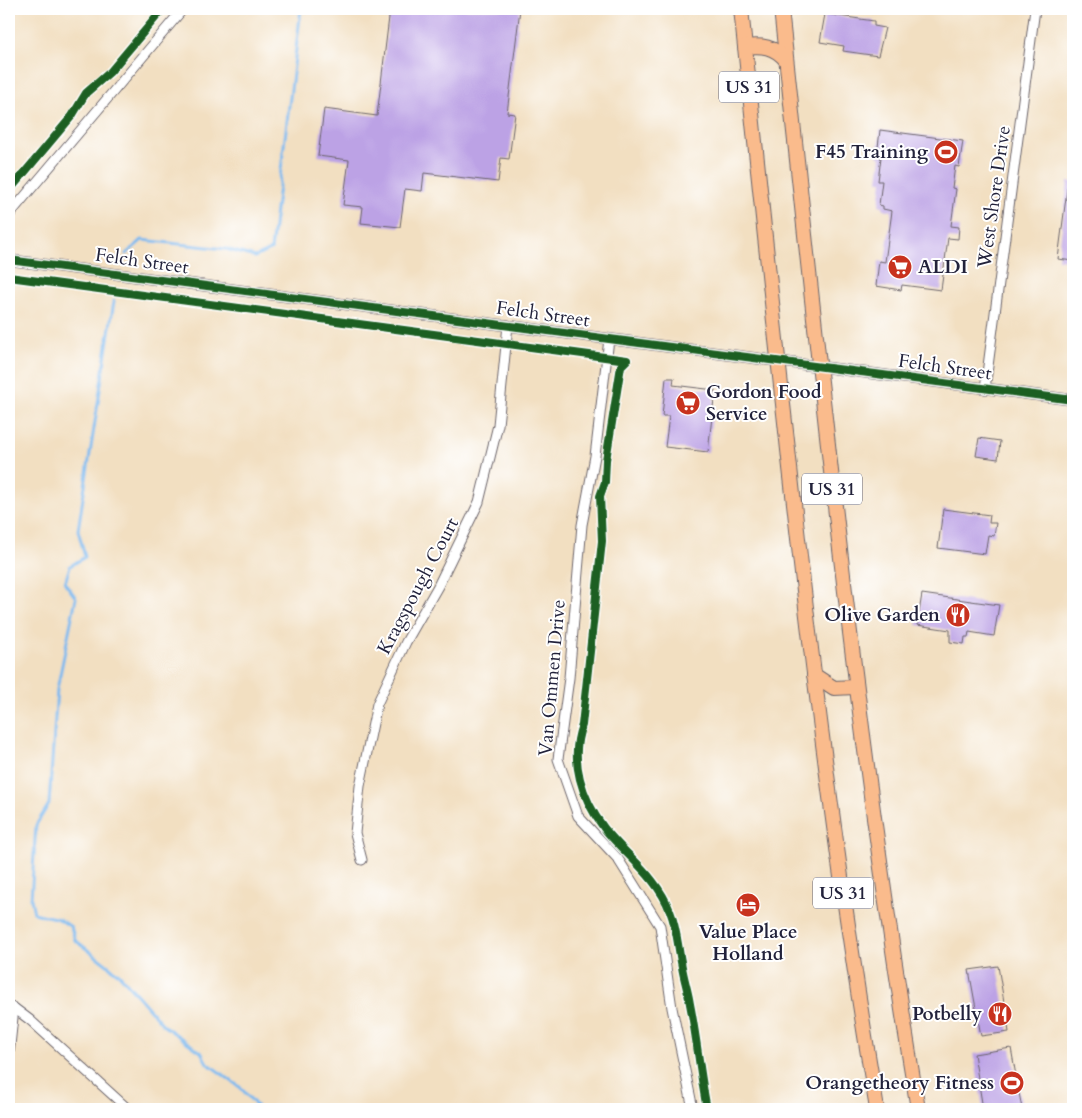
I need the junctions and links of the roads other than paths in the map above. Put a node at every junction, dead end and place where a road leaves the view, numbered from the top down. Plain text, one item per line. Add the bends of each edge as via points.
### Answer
1 (182, 9) edge
2 (741, 9) edge
3 (781, 9) edge
4 (1035, 9) edge
5 (745, 47) junction
6 (786, 60) junction
7 (9, 215) edge
8 (9, 260) edge
9 (508, 325) junction
10 (609, 339) junction
11 (778, 361) junction
12 (819, 367) junction
13 (985, 389) junction
14 (1073, 400) edge
15 (814, 675) junction
16 (855, 687) junction
17 (362, 860) dead end
18 (12, 1007) edge
19 (9, 1055) edge
20 (128, 1109) edge
21 (693, 1109) edge
22 (877, 1109) edge
23 (918, 1109) edge

1 - 7 street
2 - 5 highway, US 31
3 - 6 highway, US 31
4 - 13 street, West Shore Drive
5 - 6 highway via 768,46
5 - 11 highway, US 31
6 - 12 highway, US 31
8 - 9 street, Felch Street
9 - 10 street, Felch Street
9 - 17 street, Kragspough Court via 498,425 479,502 377,704 360,786 355,833
10 - 11 street, Felch Street
10 - 21 street, Van Ommen Drive via 595,456 582,525 569,678 558,759 578,816 618,859 660,926 672,1008
11 - 12 street, Felch Street
11 - 15 highway, US 31
12 - 13 street, Felch Street
12 - 16 highway, US 31
13 - 14 street, Felch Street
15 - 16 highway via 834,688
15 - 22 highway, US 31 via 850,941
16 - 23 highway, US 31 via 892,953
18 - 19 street
18 - 20 street

